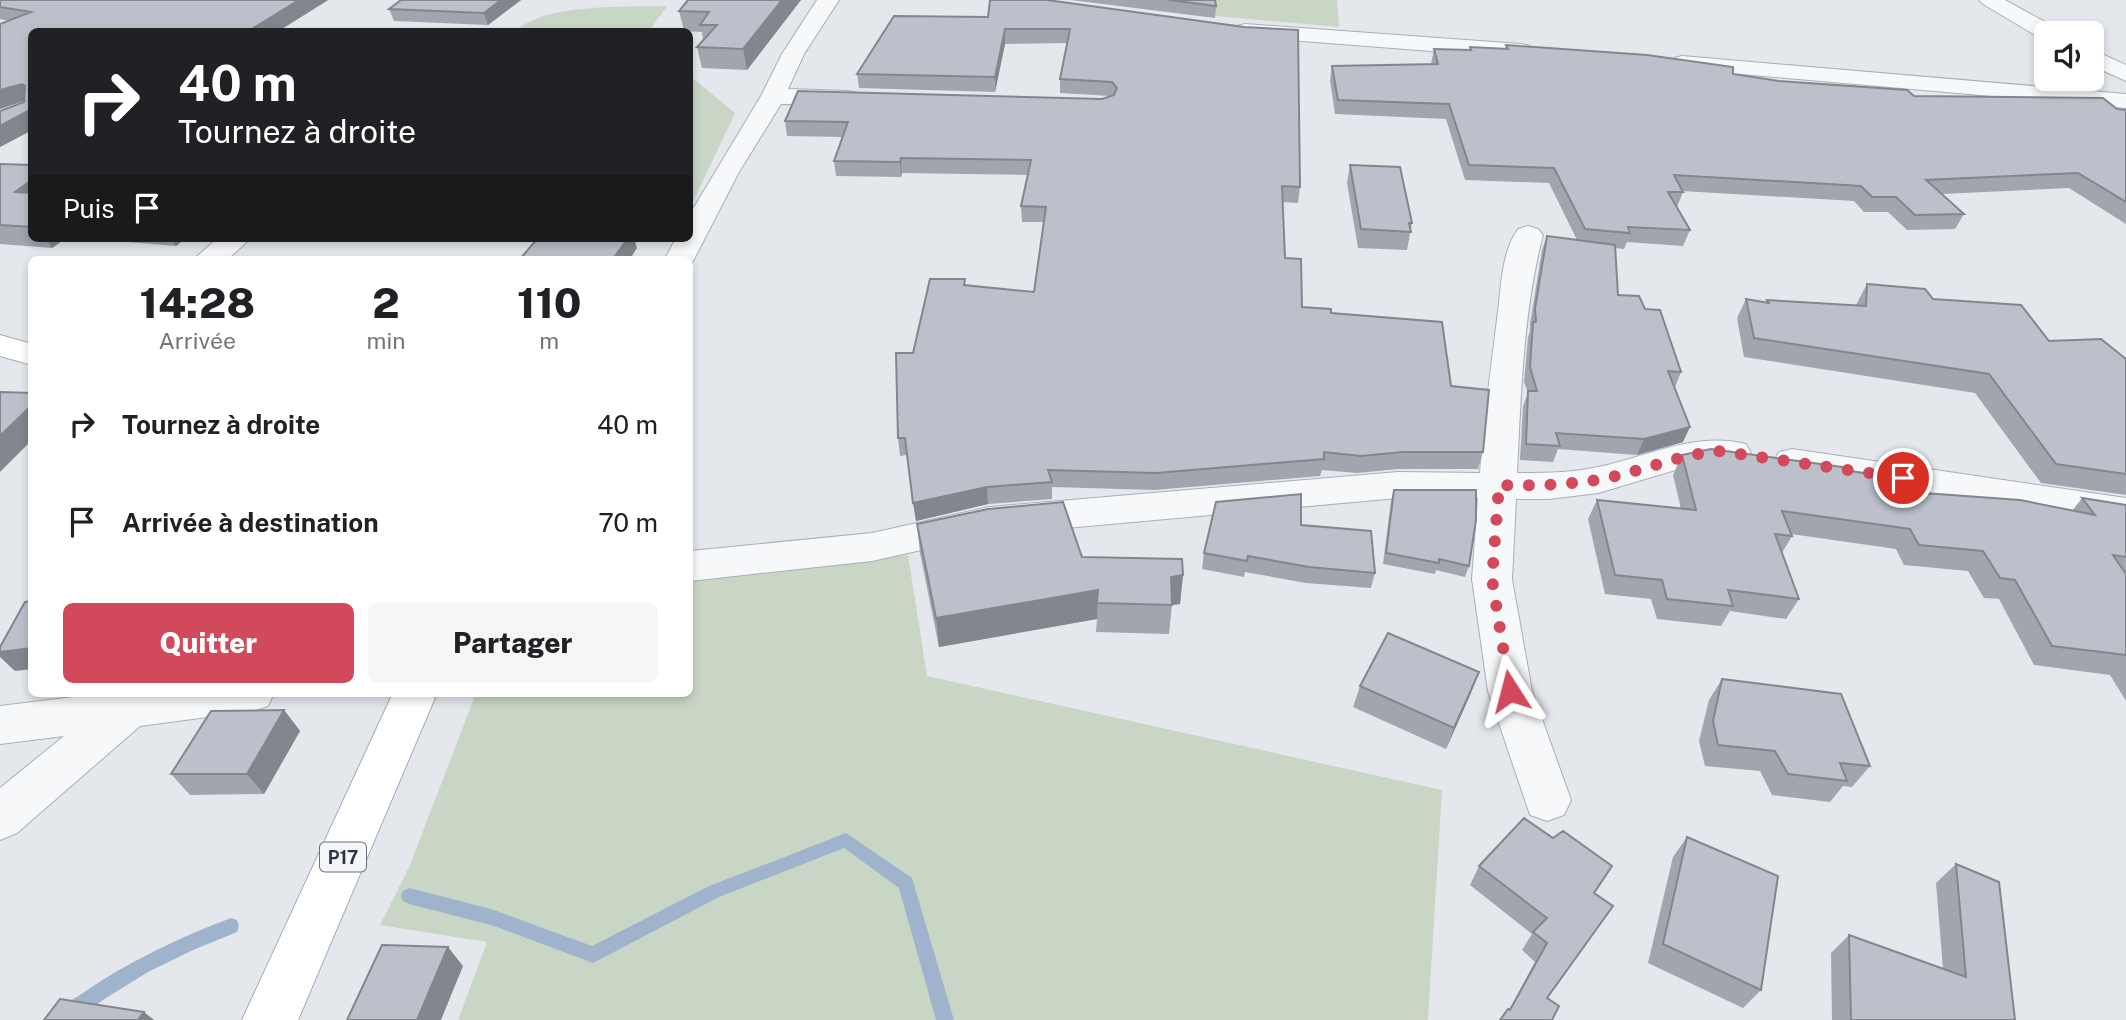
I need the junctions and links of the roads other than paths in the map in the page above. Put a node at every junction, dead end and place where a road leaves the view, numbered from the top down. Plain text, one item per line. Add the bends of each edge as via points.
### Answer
1 (828, 0) edge
2 (1990, 0) edge
3 (2034, 25) edge
4 (1217, 28) edge
5 (1539, 52) edge
6 (1662, 61) edge
7 (2104, 63) edge
8 (2126, 74) edge
9 (773, 96) junction
10 (867, 99) edge
11 (2126, 101) edge
12 (693, 234) edge
13 (1528, 235) dead end
14 (231, 242) edge
15 (213, 256) edge
16 (0, 345) edge
17 (28, 354) edge
18 (1499, 485) junction
19 (2126, 511) edge
20 (693, 566) edge
21 (217, 697) edge
22 (413, 697) edge
23 (130, 707) junction
24 (0, 725) edge
25 (1547, 800) dead end
26 (0, 818) edge
27 (270, 1020) edge

1 - 9 street via 793,54
2 - 3 street
4 - 5 street
6 - 11 street
7 - 8 street
9 - 10 street
9 - 12 street
13 - 18 street via 1518,268
14 - 15 street
16 - 17 main road
18 - 19 street via 1549,486 1598,480 1688,454 1718,451
18 - 20 street via 1398,485 989,521 872,547
18 - 25 street via 1492,579 1510,691
21 - 23 street
22 - 27 main road, P17
23 - 24 street
23 - 26 street

